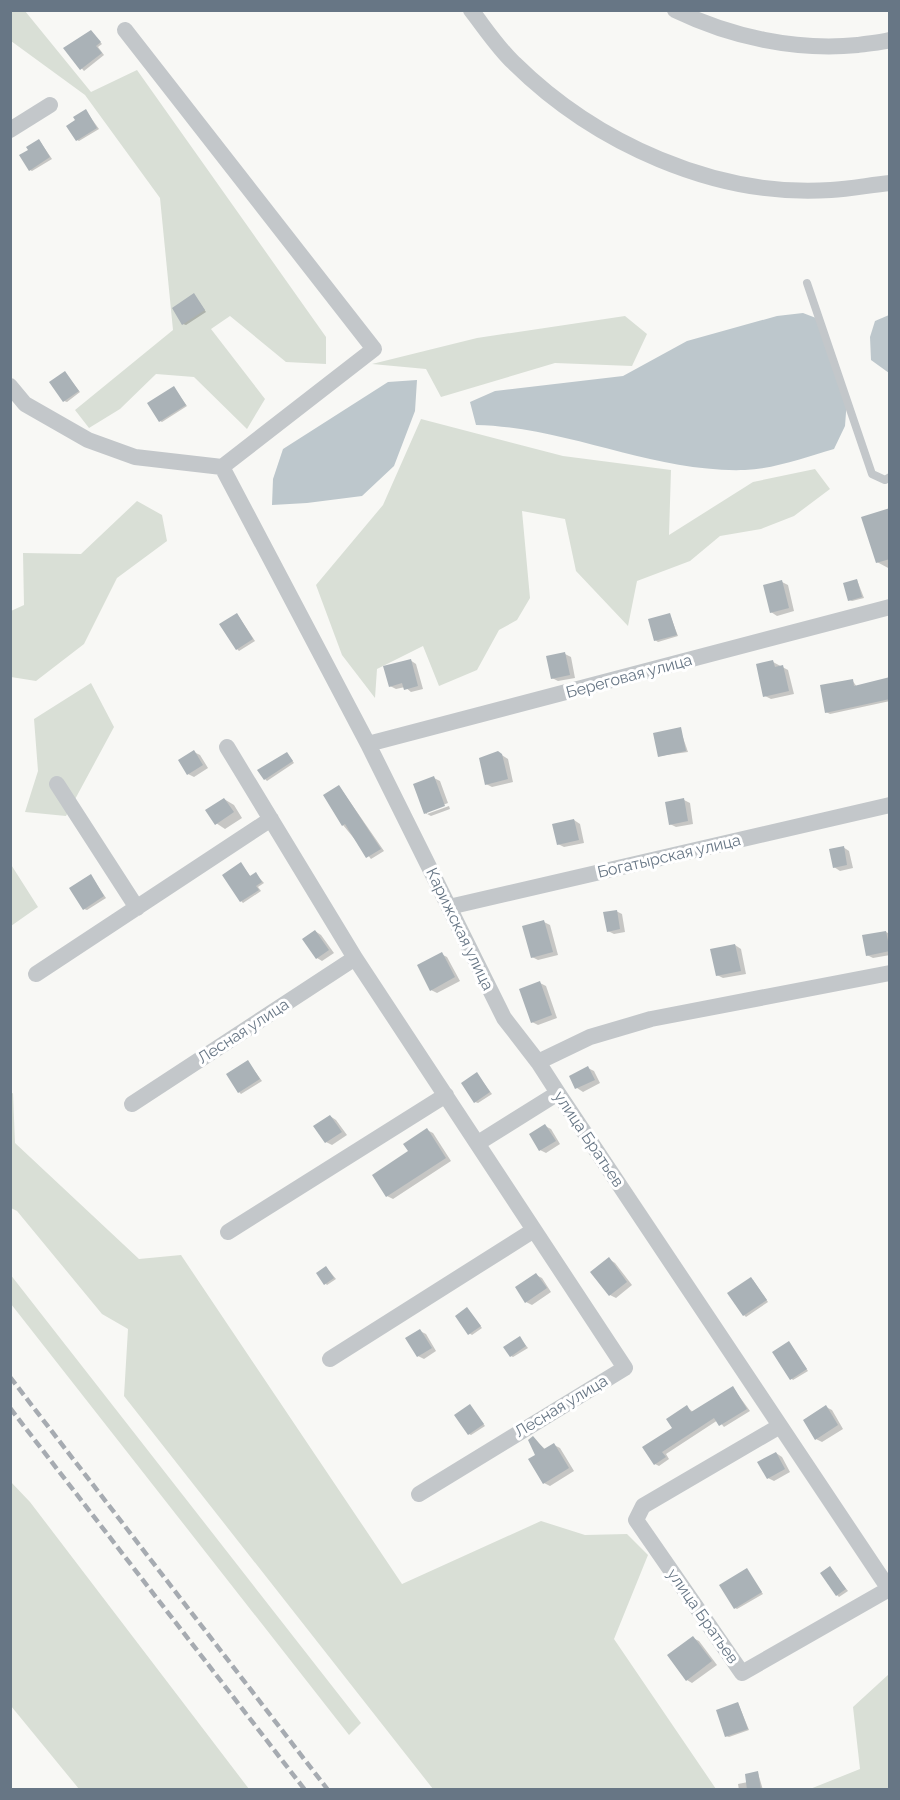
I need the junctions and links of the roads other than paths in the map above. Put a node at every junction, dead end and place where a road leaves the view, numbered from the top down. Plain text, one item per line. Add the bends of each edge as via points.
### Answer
1 (471, 10) edge
2 (675, 10) edge
3 (125, 30) dead end
4 (890, 40) edge
5 (50, 105) dead end
6 (10, 129) edge
7 (890, 183) edge
8 (807, 283) dead end
9 (10, 386) edge
10 (222, 467) junction
11 (890, 477) edge
12 (890, 607) edge
13 (368, 744) junction
14 (227, 747) dead end
15 (57, 784) dead end
16 (890, 805) edge
17 (271, 819) junction
18 (449, 907) junction
19 (137, 908) junction
20 (355, 958) junction
21 (890, 973) edge
22 (36, 974) dead end
23 (538, 1062) junction
24 (558, 1093) junction
25 (446, 1095) junction
26 (132, 1104) dead end
27 (478, 1143) junction
28 (534, 1230) junction
29 (228, 1232) dead end
30 (330, 1359) dead end
31 (780, 1426) junction
32 (419, 1494) dead end

1 - 7 street via 514,63 568,108 636,149 688,170 758,187 829,190
2 - 4 street via 710,27 778,43 833,47
3 - 10 street via 374,349
5 - 6 street
8 - 11 lane via 872,474 885,480
9 - 10 street via 25,404 88,440 135,457
10 - 13 street, Карижская улица
12 - 13 street, Береговая улица
13 - 18 street, Карижская улица
14 - 17 street, Лесная улица
15 - 19 street
16 - 18 street, Богатырская улица
17 - 19 street
17 - 20 street, Лесная улица
18 - 23 street, Карижская улица via 504,1018
19 - 22 street
20 - 25 street, Лесная улица
20 - 26 street, Лесная улица
21 - 23 street via 651,1019 590,1037
23 - 24 street, улица Братьев
24 - 27 street
24 - 31 street, улица Братьев
25 - 27 street, Лесная улица
25 - 29 street
27 - 28 street, Лесная улица
28 - 30 street
28 - 32 street, Лесная улица via 625,1368
31 - 31 street, улица Братьев via 889,1589 742,1673 636,1520 643,1506

